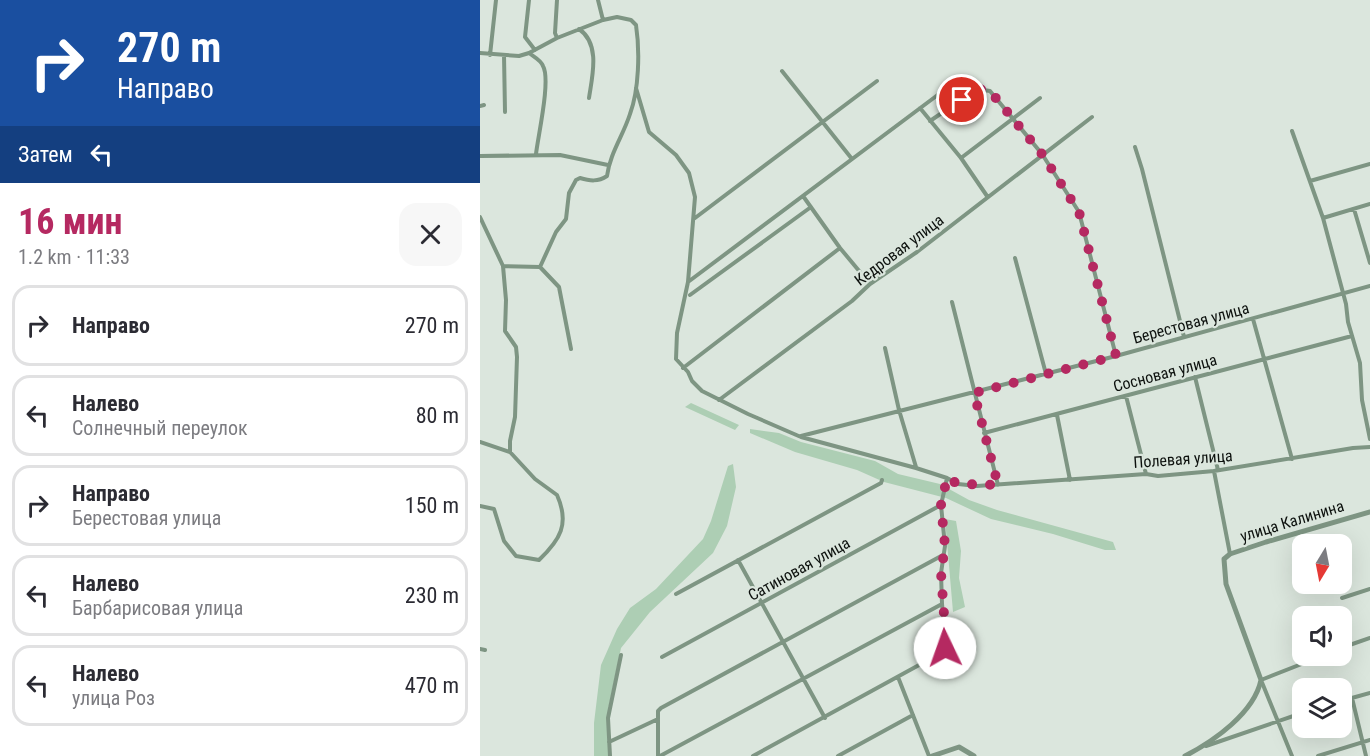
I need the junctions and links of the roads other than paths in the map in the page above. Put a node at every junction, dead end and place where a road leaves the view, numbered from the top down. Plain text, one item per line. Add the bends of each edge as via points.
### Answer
1 (496, 0) edge
2 (529, 0) edge
3 (558, 0) edge
4 (598, 0) edge
5 (603, 20) junction
6 (579, 29) junction
7 (557, 38) junction
8 (535, 50) junction
9 (480, 53) edge
10 (529, 53) junction
11 (490, 55) junction
12 (504, 55) junction
13 (782, 71) dead end
14 (877, 81) dead end
15 (636, 88) junction
16 (943, 91) dead end
17 (589, 98) dead end
18 (1040, 98) dead end
19 (920, 108) junction
20 (505, 112) dead end
21 (1092, 117) dead end
22 (1014, 118) junction
23 (822, 121) junction
24 (930, 121) junction
25 (1292, 131) dead end
26 (1135, 147) dead end
27 (536, 154) junction
28 (1042, 154) junction
29 (480, 156) edge
30 (961, 158) junction
31 (852, 159) junction
32 (1370, 164) edge
33 (608, 165) junction
34 (1310, 181) junction
35 (803, 196) junction
36 (987, 196) junction
37 (1370, 204) edge
38 (811, 207) junction
39 (1354, 208) junction
40 (480, 217) edge
41 (1323, 218) junction
42 (694, 219) junction
43 (840, 248) junction
44 (1015, 258) dead end
45 (1370, 263) edge
46 (503, 266) junction
47 (540, 267) junction
48 (688, 282) junction
49 (870, 284) junction
50 (1370, 286) edge
51 (1343, 294) junction
52 (690, 295) dead end
53 (952, 302) dead end
54 (1253, 319) junction
55 (1352, 336) junction
56 (1184, 337) junction
57 (885, 348) dead end
58 (571, 349) dead end
59 (1116, 356) junction
60 (1264, 359) junction
61 (683, 368) junction
62 (1046, 374) junction
63 (1196, 377) junction
64 (974, 393) junction
65 (1126, 396) junction
66 (719, 400) junction
67 (899, 410) junction
68 (1057, 415) junction
69 (984, 433) junction
70 (801, 437) junction
71 (1370, 440) edge
72 (480, 442) edge
73 (1370, 447) edge
74 (510, 452) junction
75 (1292, 459) junction
76 (916, 468) junction
77 (1216, 471) junction
78 (1146, 474) junction
79 (947, 478) junction
80 (882, 480) dead end
81 (1070, 480) junction
82 (998, 485) junction
83 (941, 505) junction
84 (480, 506) edge
85 (1370, 512) edge
86 (1230, 554) junction
87 (943, 555) junction
88 (738, 560) junction
89 (1370, 590) edge
90 (676, 594) dead end
91 (1342, 598) dead end
92 (762, 603) junction
93 (942, 604) junction
94 (1370, 638) edge
95 (783, 642) junction
96 (1352, 644) edge
97 (621, 655) dead end
98 (662, 657) dead end
99 (1297, 666) edge
100 (898, 677) junction
101 (804, 679) junction
102 (1261, 680) junction
103 (1370, 693) edge
104 (1352, 698) joint
105 (913, 715) junction
106 (1292, 716) edge
107 (825, 718) junction
108 (658, 719) junction
109 (1279, 720) junction
110 (1370, 740) edge
111 (609, 742) junction
112 (1362, 742) junction
113 (1205, 746) junction
114 (610, 756) edge
115 (659, 756) edge
116 (753, 756) edge
117 (838, 756) edge
118 (930, 756) edge
119 (974, 756) edge
120 (1185, 756) edge
121 (1292, 756) edge
122 (1318, 756) edge
123 (1366, 756) edge

1 - 11 street
2 - 8 street via 525,37
3 - 7 street
4 - 5 street
5 - 6 street
5 - 15 street via 617,17 632,20 636,25
6 - 7 street
6 - 17 street via 588,38 594,64
7 - 8 street
8 - 10 street
9 - 11 street
10 - 12 street
10 - 27 street via 545,68
11 - 12 street
12 - 20 street
13 - 23 street
14 - 23 street
15 - 33 street via 631,113
15 - 42 street via 649,132 689,172 695,197
16 - 19 street
18 - 22 street
19 - 24 street
19 - 31 street
21 - 28 street, Кедровая улица
22 - 24 street via 990,91 977,89
22 - 28 street
22 - 30 street
23 - 31 street
23 - 42 street
24 - 30 street
25 - 34 street
26 - 56 street
27 - 29 street
27 - 33 street
28 - 36 street, Кедровая улица
28 - 59 street via 1079,212
30 - 36 street
31 - 35 street
32 - 34 street
33 - 47 street via 607,176 602,180 576,180 568,193 566,219
34 - 41 street
35 - 38 street
35 - 48 street
36 - 49 street, Кедровая улица
37 - 39 street
38 - 43 street
38 - 52 street
39 - 41 street
39 - 45 street
40 - 46 street
41 - 51 street
42 - 48 street
43 - 49 street
43 - 61 street
44 - 62 street
46 - 47 street
46 - 74 street via 505,331 516,347 517,357
47 - 58 street via 559,287
48 - 61 street via 677,333 676,359
49 - 66 street, Кедровая улица
50 - 51 street, Берестовая улица
51 - 54 street, Берестовая улица
51 - 55 street
53 - 64 street
54 - 56 street, Берестовая улица
54 - 60 street
55 - 60 street, Сосновая улица
55 - 71 street via 1360,363
56 - 59 street, Берестовая улица
57 - 67 street
59 - 62 street, Берестовая улица
60 - 63 street, Сосновая улица
60 - 75 street
61 - 66 street, Полевая улица via 702,391
62 - 64 street, Берестовая улица
63 - 65 street, Сосновая улица
63 - 77 street
64 - 67 street, Берестовая улица
64 - 69 street
65 - 68 street, Сосновая улица
65 - 78 street
66 - 70 street, Полевая улица
67 - 70 street, Берестовая улица
67 - 76 street
68 - 69 street, Сосновая улица
68 - 81 street
69 - 82 street
70 - 76 street, Полевая улица
72 - 74 street
73 - 75 street, Полевая улица
74 - 84 street via 535,479 557,495 564,519 560,535 539,560 516,556 504,541 494,509
75 - 77 street, Полевая улица
76 - 79 street, Полевая улица
77 - 78 street, Полевая улица
77 - 86 street
78 - 81 street, Полевая улица
79 - 82 street, Полевая улица via 958,484
79 - 83 street
80 - 88 street
81 - 82 street, Полевая улица
83 - 87 street
83 - 92 street, Сатиновая улица
85 - 86 street, улица Калинина
86 - 102 street, улица Калинина via 1224,559 1226,584
87 - 93 street
87 - 95 street
88 - 90 street
88 - 92 street
89 - 91 street
92 - 95 street
92 - 98 street, Сатиновая улица
93 - 100 street via 945,648
93 - 101 street
94 - 96 street
95 - 101 street
95 - 108 street via 659,709
97 - 111 street via 608,718
99 - 102 street
100 - 105 street
100 - 107 street
101 - 107 street
101 - 115 street
102 - 109 street
102 - 113 street via 1258,692 1244,711
103 - 104 street
104 - 112 street
105 - 117 street
105 - 118 street
106 - 109 street
107 - 116 street
108 - 111 street
108 - 115 street
109 - 113 street
109 - 121 street
110 - 112 street
111 - 114 street
112 - 122 street
112 - 123 street
113 - 120 street
118 - 119 street via 959,747

